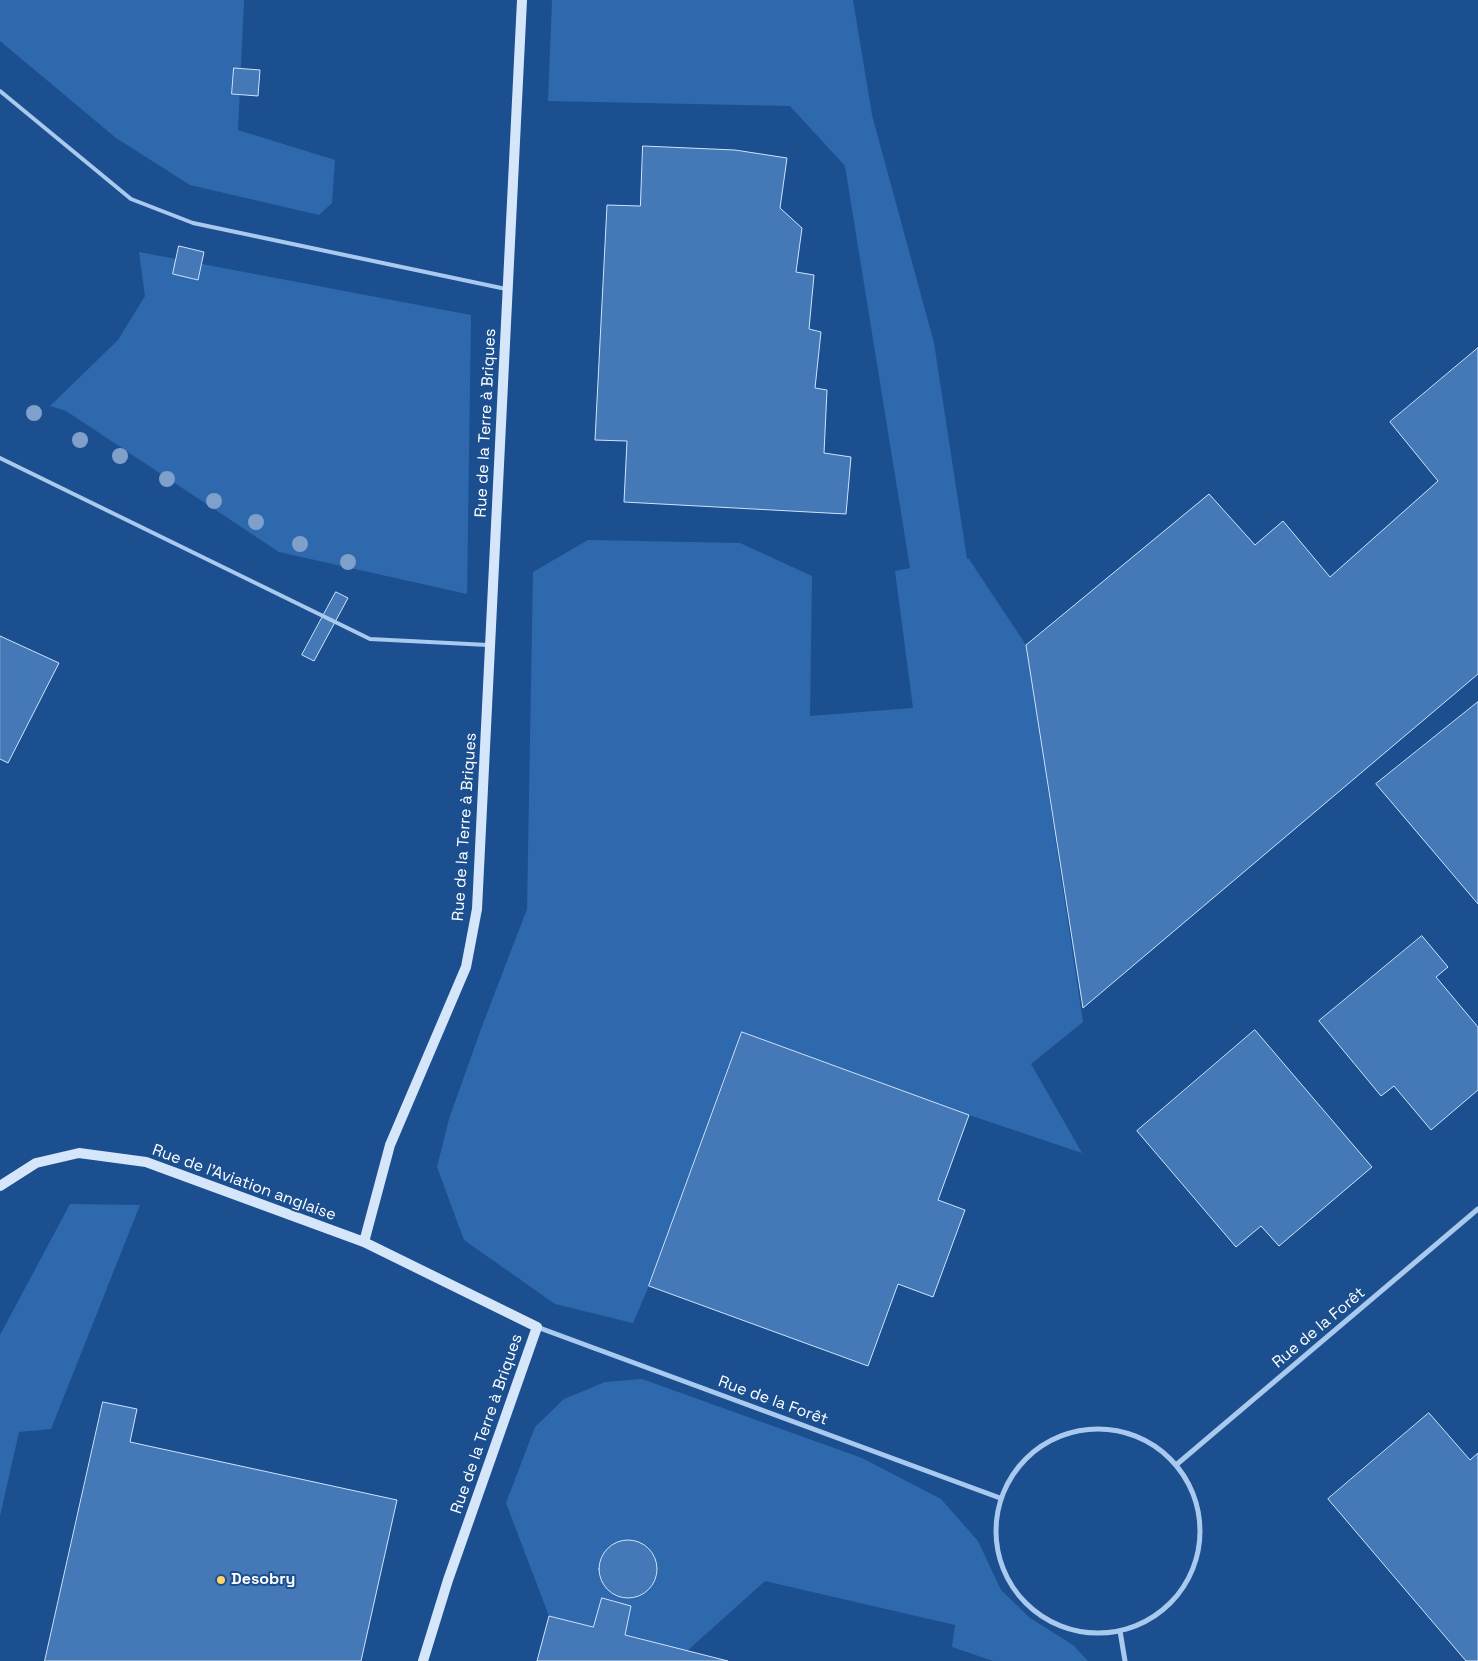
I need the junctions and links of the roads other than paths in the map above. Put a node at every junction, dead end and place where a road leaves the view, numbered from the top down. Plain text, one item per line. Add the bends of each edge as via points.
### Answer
1 (522, 0) edge
2 (0, 91) edge
3 (508, 290) junction
4 (0, 458) edge
5 (490, 645) junction
6 (0, 1186) edge
7 (1478, 1209) edge
8 (364, 1242) junction
9 (537, 1327) junction
10 (1176, 1465) junction
11 (1000, 1498) junction
12 (1120, 1631) junction
13 (423, 1661) edge
14 (1125, 1661) edge

1 - 3 main road, Rue de la Terre à Briques
2 - 3 lane via 131,199 193,223
3 - 5 main road, Rue de la Terre à Briques
4 - 5 lane via 370,639
5 - 8 main road, Rue de la Terre à Briques via 477,909 466,967 390,1145
6 - 8 main road, Rue de l'Aviation anglaise via 36,1163 79,1153 146,1162
7 - 10 street, Rue de la Forêt
8 - 9 main road, Rue de la Terre à Briques
9 - 11 street, Rue de la Forêt
9 - 13 main road, Rue de la Terre à Briques via 448,1580
10 - 11 street via 1152,1445 1124,1432 1094,1429 1064,1435 1036,1449 1015,1471
10 - 12 street via 1191,1490 1199,1519 1198,1549 1189,1577 1172,1602 1148,1620
11 - 12 street via 995,1529 999,1559 1012,1587 1028,1605 1059,1626 1089,1633
12 - 14 street

